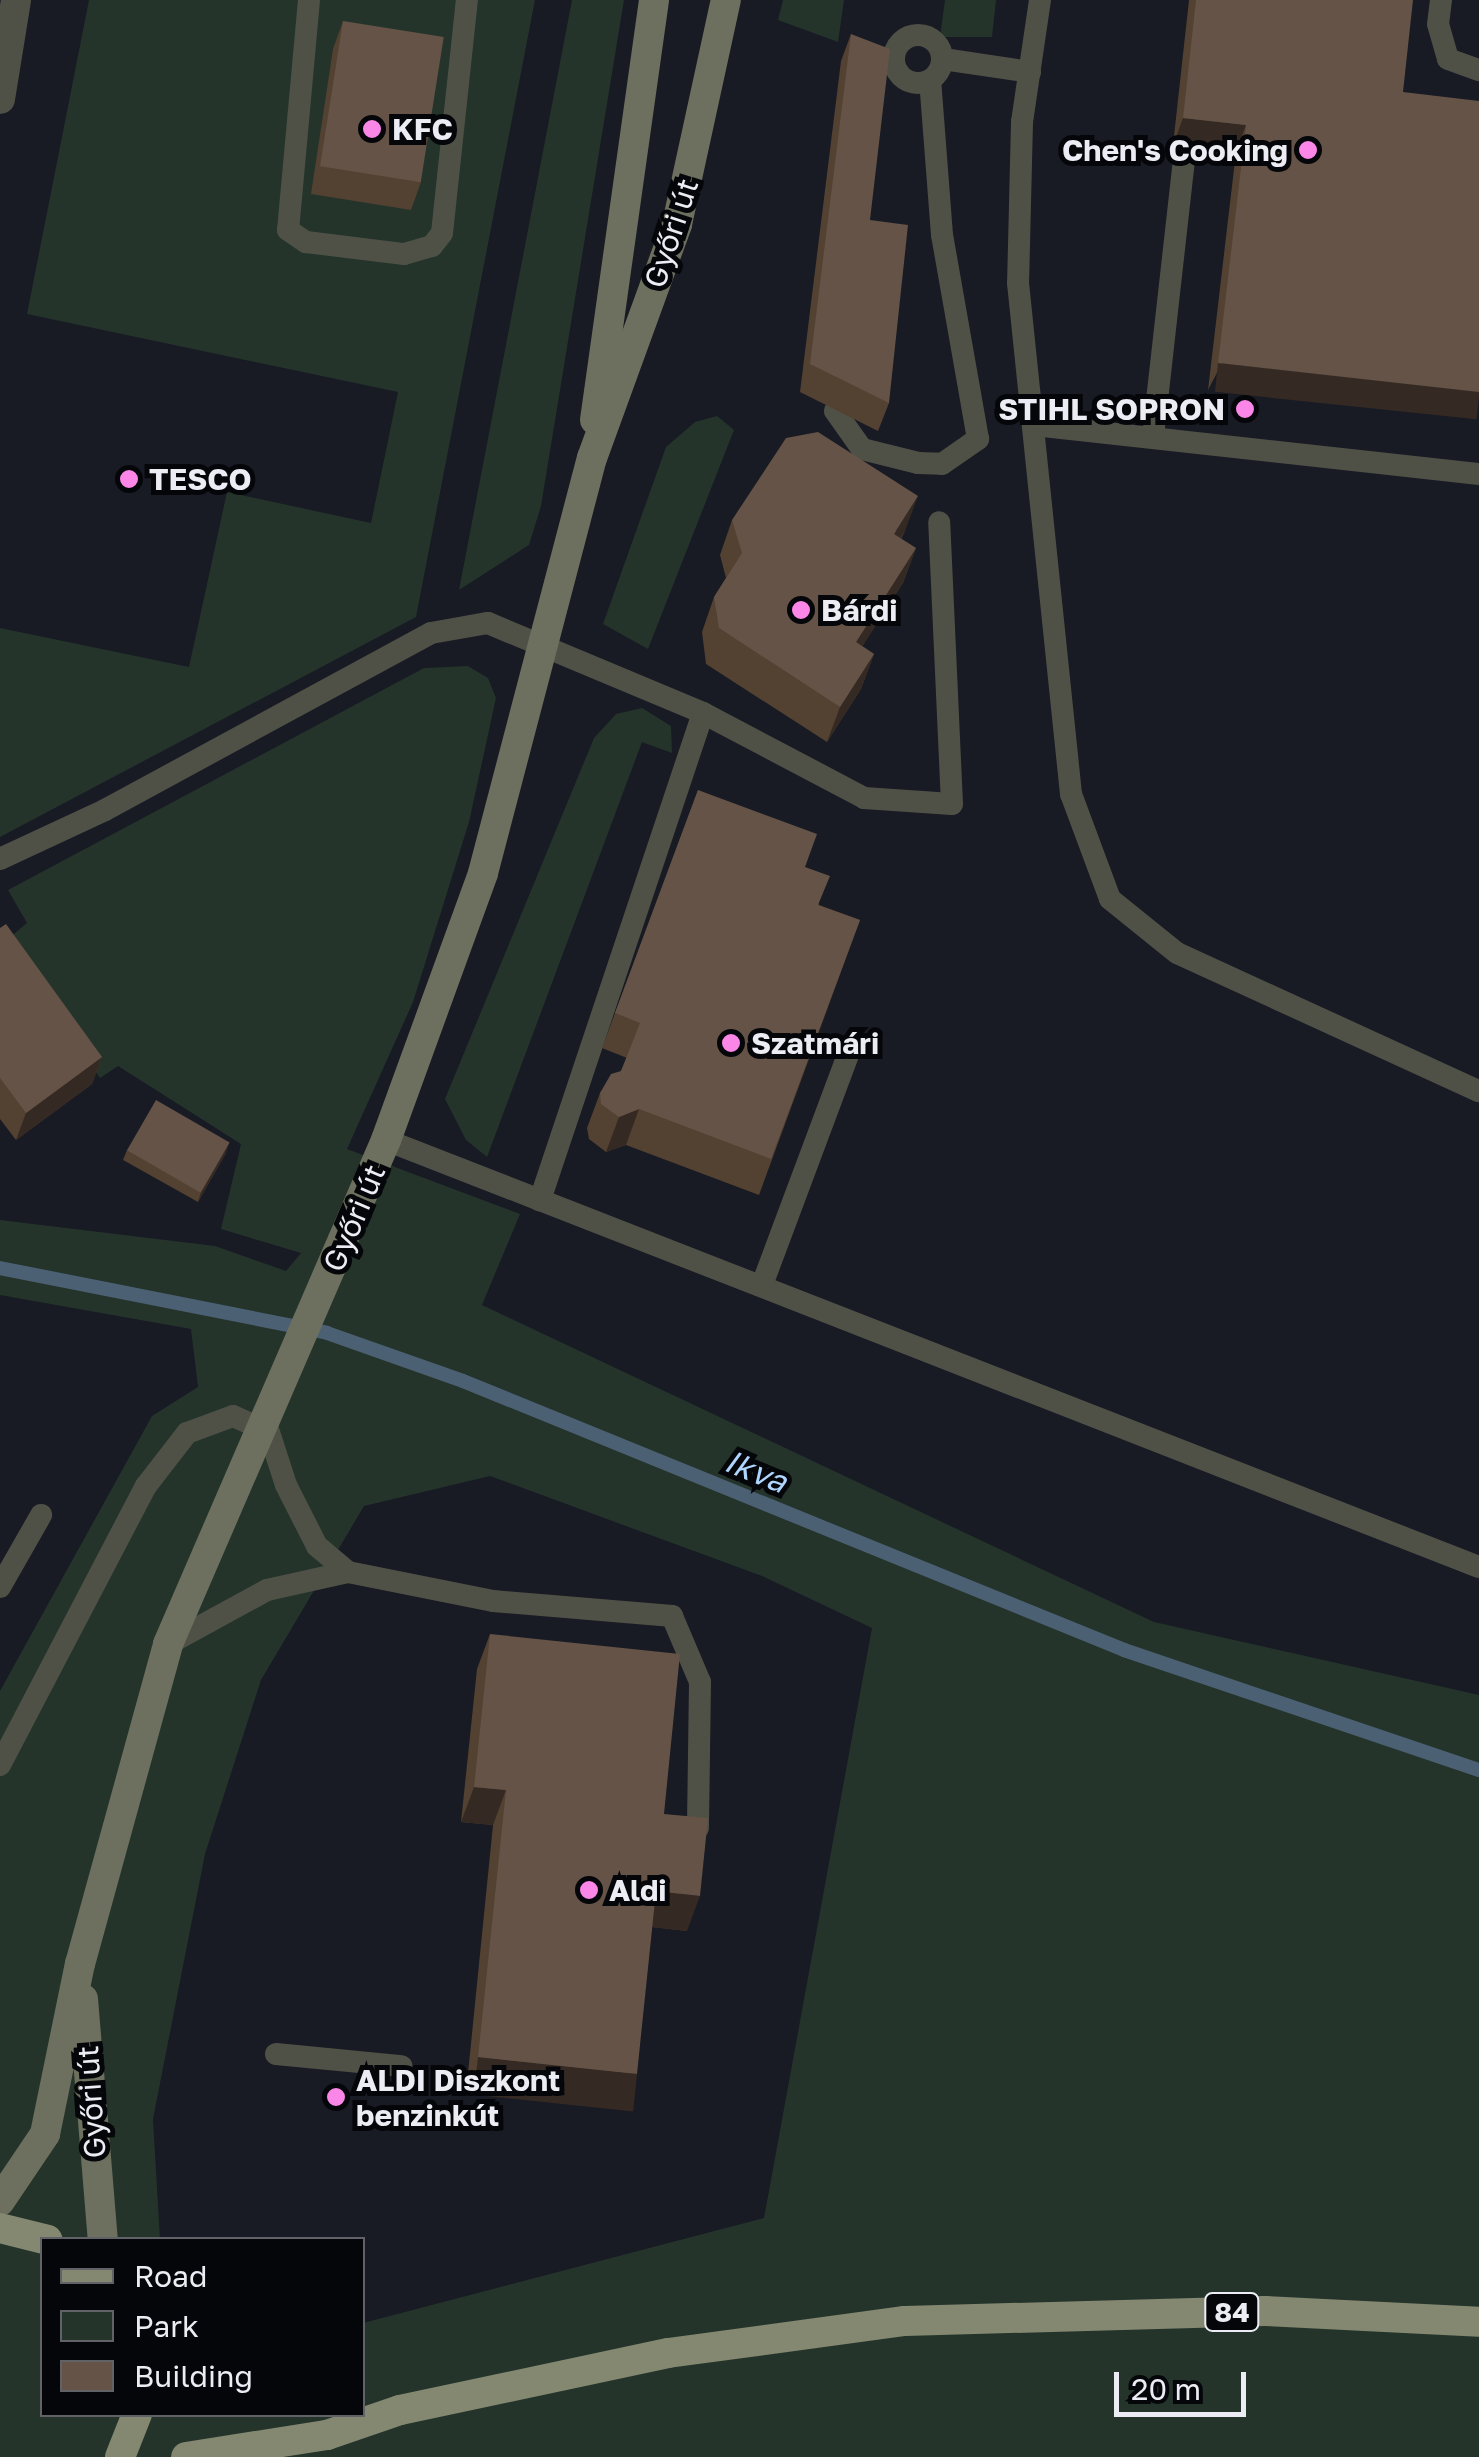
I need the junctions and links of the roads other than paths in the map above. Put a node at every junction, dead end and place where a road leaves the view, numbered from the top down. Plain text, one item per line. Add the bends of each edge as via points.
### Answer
1 (16, 0) edge
2 (309, 0) edge
3 (467, 0) edge
4 (654, 0) edge
5 (726, 0) edge
6 (1040, 0) edge
7 (1441, 0) edge
8 (869, 42) edge
9 (895, 52) junction
10 (943, 59) junction
11 (1479, 70) edge
12 (1030, 72) junction
13 (930, 80) junction
14 (0, 100) edge
15 (1184, 161) dead end
16 (835, 411) edge
17 (1034, 426) junction
18 (1153, 436) junction
19 (592, 458) junction
20 (1479, 474) edge
21 (939, 522) dead end
22 (547, 648) junction
23 (703, 712) junction
24 (0, 860) edge
25 (853, 1041) dead end
26 (1479, 1092) edge
27 (386, 1140) junction
28 (540, 1200) junction
29 (762, 1285) junction
30 (263, 1424) junction
31 (40, 1515) dead end
32 (1479, 1567) edge
33 (348, 1572) junction
34 (0, 1587) edge
35 (168, 1644) junction
36 (2, 1758) edge
37 (698, 1828) edge
38 (80, 1964) junction
39 (276, 2054) dead end
40 (401, 2066) dead end
41 (0, 2200) edge
42 (0, 2228) edge
43 (103, 2237) edge
44 (40, 2238) edge
45 (1479, 2322) edge
46 (365, 2408) edge
47 (400, 2410) junction
48 (136, 2417) edge
49 (120, 2457) edge
50 (186, 2457) edge

1 - 14 street
2 - 3 lane via 288,230 306,242 404,254 432,246 442,233
4 - 19 main road, Győri út via 604,325
5 - 19 main road, Győri út via 677,224
6 - 12 lane
7 - 11 lane via 1438,24 1448,60
8 - 9 lane
9 - 10 lane via 920,34 939,45
9 - 13 lane via 896,68 907,80
10 - 12 lane
10 - 13 lane
12 - 17 lane via 1022,122 1018,283
13 - 16 lane via 942,234 978,439 942,464 918,463 862,449
15 - 18 lane
17 - 18 lane
17 - 26 lane via 1071,794 1110,898 1177,953
18 - 20 lane
19 - 22 main road, Győri út
21 - 23 lane via 952,804 864,798
22 - 23 lane
22 - 24 lane via 488,623 431,633
22 - 27 main road, Győri út via 483,873
23 - 28 lane
25 - 29 lane
27 - 28 lane
27 - 30 main road, Győri út
28 - 29 lane
29 - 32 lane
30 - 33 lane via 317,1546
30 - 35 main road, Győri út
30 - 36 lane via 234,1416 187,1433 146,1486
31 - 34 lane
33 - 35 lane via 267,1590
33 - 37 lane via 493,1601 672,1616 700,1682
35 - 38 main road, Győri út
38 - 41 main road, Győri út via 44,2134
38 - 43 main road, Győri út
39 - 40 lane
42 - 44 main road
45 - 47 main road, 84 via 1266,2311 905,2321 668,2353
46 - 47 main road, 84
47 - 50 main road, 84 via 327,2435
48 - 49 main road

